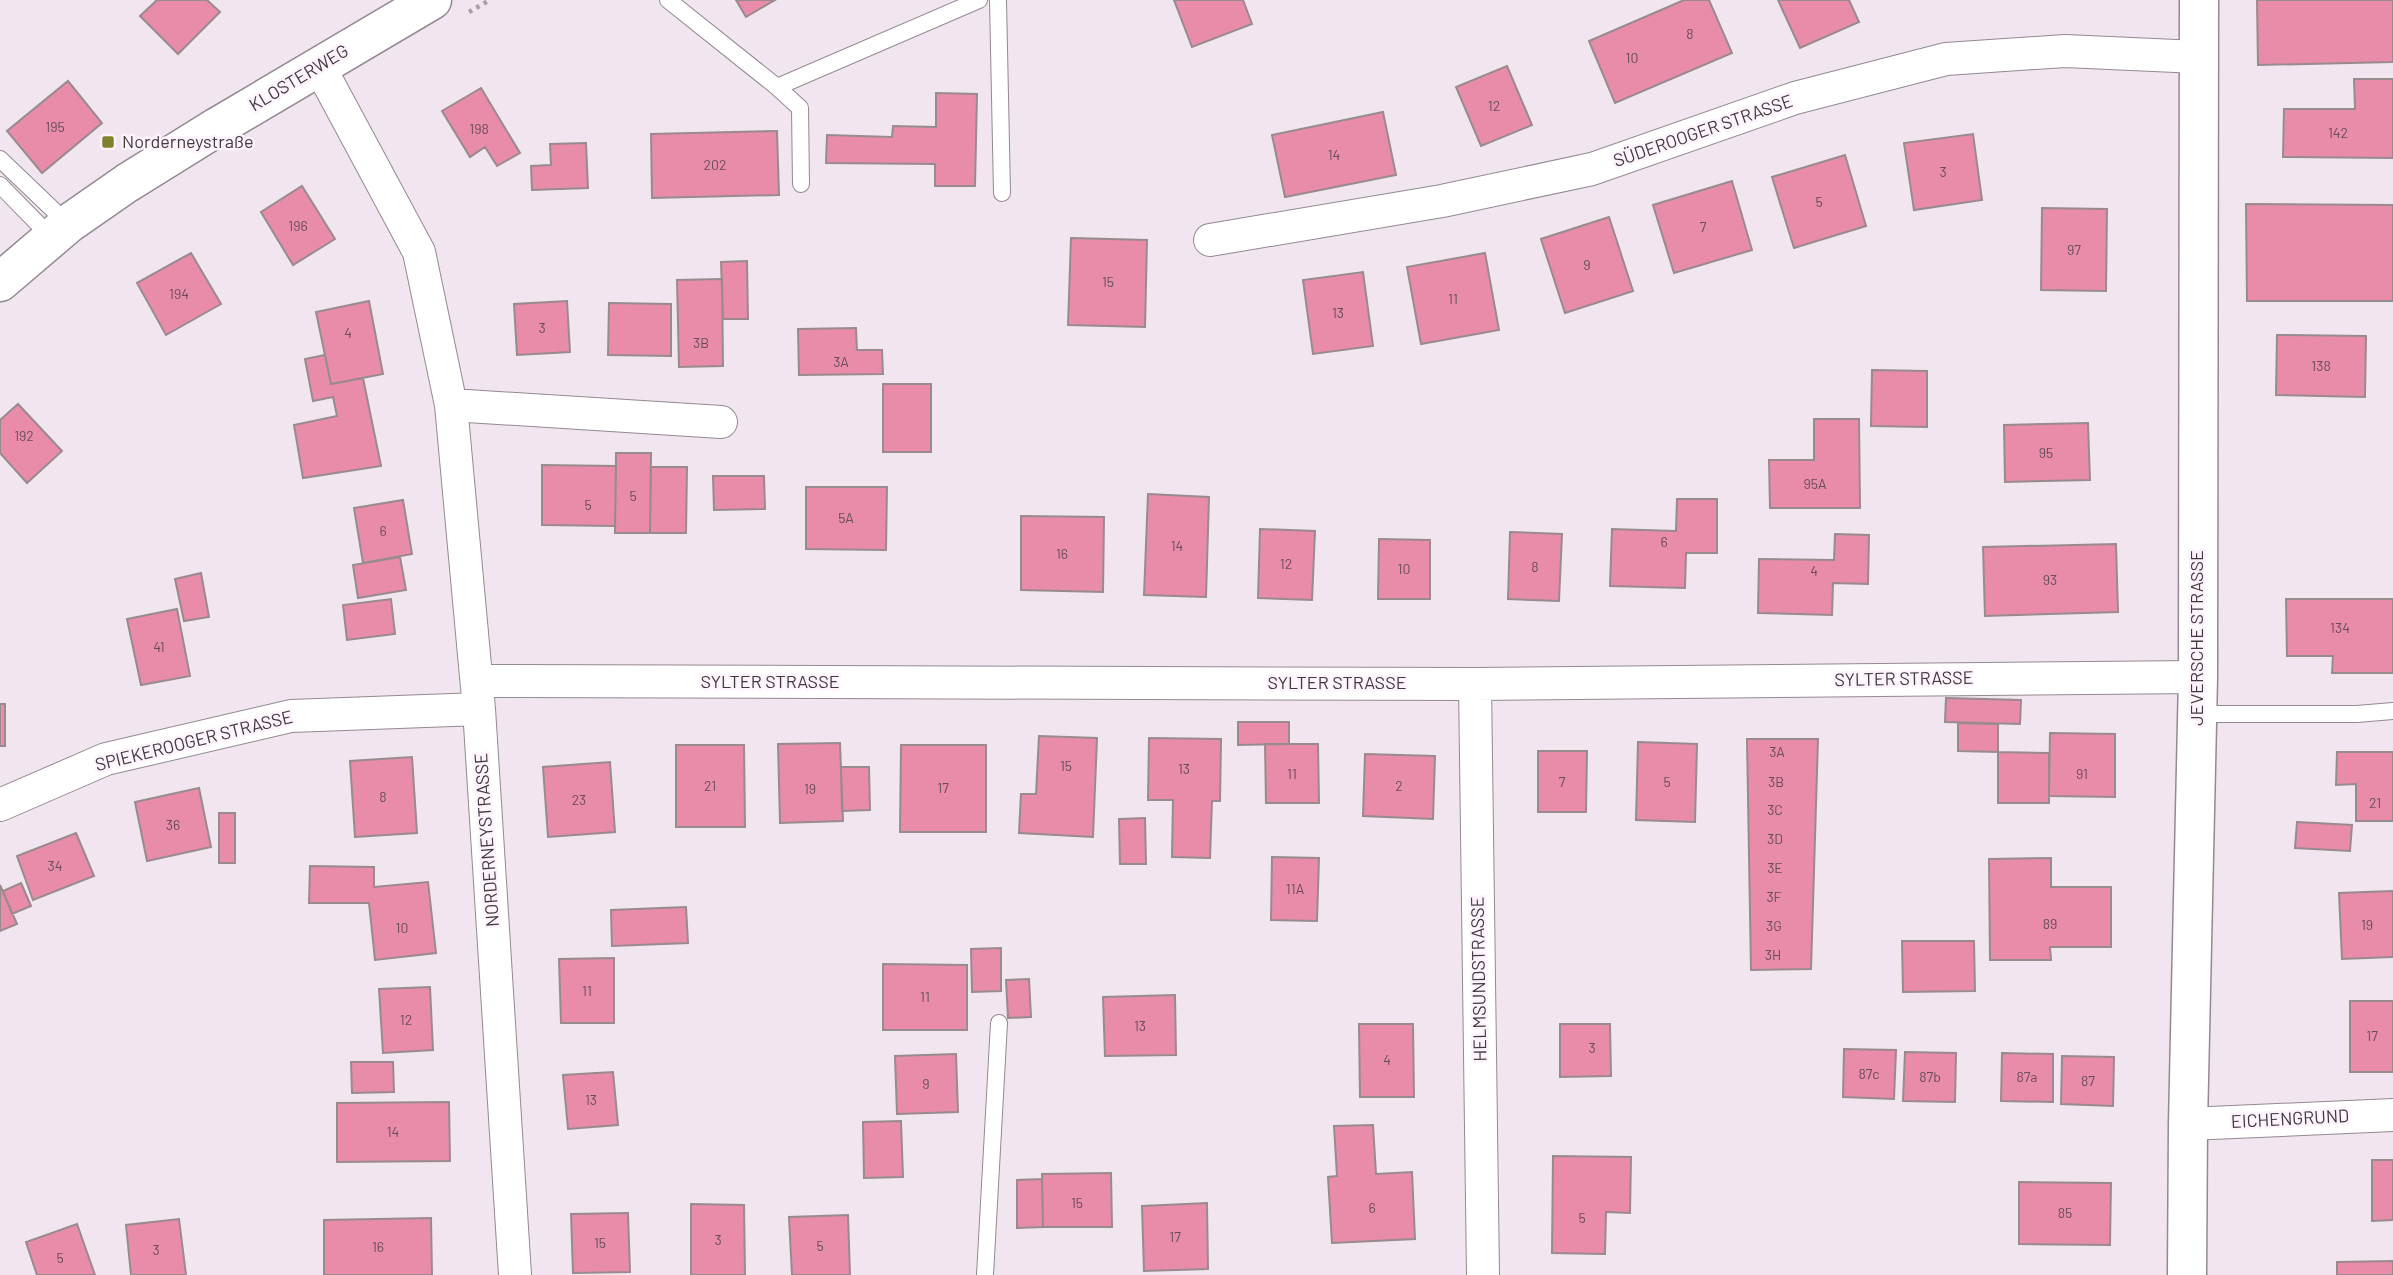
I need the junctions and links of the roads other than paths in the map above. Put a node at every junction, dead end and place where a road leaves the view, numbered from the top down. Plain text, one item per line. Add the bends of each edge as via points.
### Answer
1 (432, 0) edge
2 (668, 0) edge
3 (979, 0) edge
4 (998, 0) edge
5 (2199, 0) edge
6 (2198, 57) junction
7 (318, 66) junction
8 (777, 87) junction
9 (0, 159) edge
10 (801, 184) dead end
11 (0, 185) edge
12 (1002, 193) dead end
13 (60, 231) junction
14 (1210, 240) dead end
15 (0, 282) edge
16 (451, 405) junction
17 (722, 422) dead end
18 (1475, 684) junction
19 (478, 695) junction
20 (2197, 696) junction
21 (2393, 711) edge
22 (0, 805) edge
23 (999, 1023) dead end
24 (2393, 1115) edge
25 (2188, 1124) junction
26 (515, 1275) edge
27 (985, 1275) edge
28 (1483, 1275) edge
29 (2187, 1275) edge

1 - 7 street, KLOSTERWEG
2 - 8 lane
3 - 8 lane
4 - 12 lane
5 - 6 street, JEVERSCHE STRASSE
6 - 14 street, SÜDEROOGER STRASSE via 2065,51 1946,59 1796,98 1592,170
6 - 20 street, JEVERSCHE STRASSE
7 - 13 street, KLOSTERWEG via 138,176
7 - 16 street, NORDERNEYSTRASSE via 419,252
8 - 10 lane via 800,108
9 - 13 lane
11 - 13 lane
13 - 15 street, KLOSTERWEG
16 - 17 street
16 - 19 street, NORDERNEYSTRASSE
18 - 19 street, SYLTER STRASSE
18 - 20 street, SYLTER STRASSE
18 - 28 street, HELMSUNDSTRASSE
19 - 22 street, SPIEKEROOGER STRASSE via 291,716 106,759
19 - 26 street, NORDERNEYSTRASSE
20 - 21 lane via 2357,714
20 - 25 street, JEVERSCHE STRASSE
23 - 27 lane
24 - 25 street, EICHENGRUND
25 - 29 street, JEVERSCHE STRASSE

